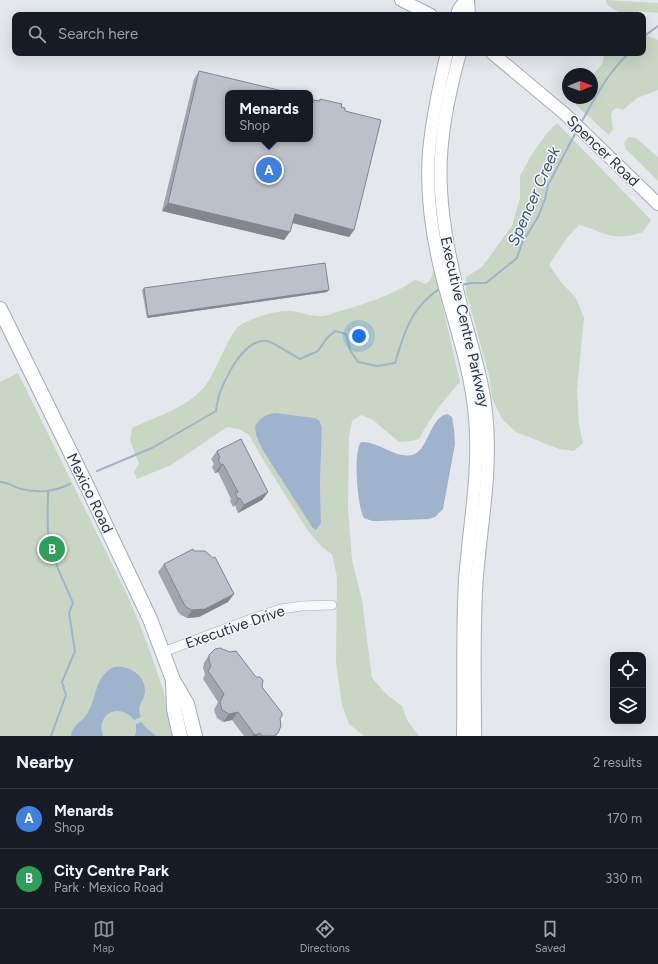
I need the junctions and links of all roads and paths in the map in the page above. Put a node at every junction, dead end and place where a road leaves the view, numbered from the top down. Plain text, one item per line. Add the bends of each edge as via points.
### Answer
1 (401, 0) edge
2 (467, 0) edge
3 (425, 12) edge
4 (458, 12) edge
5 (469, 12) edge
6 (446, 56) edge
7 (459, 56) edge
8 (496, 56) edge
9 (658, 204) edge
10 (447, 269) junction
11 (456, 308) junction
12 (0, 309) edge
13 (332, 605) dead end
14 (163, 652) junction
15 (173, 680) junction
16 (180, 736) edge
17 (195, 736) edge
18 (463, 736) edge
19 (475, 736) edge

1 - 3 street
2 - 4 street
2 - 5 street
6 - 10 street, Executive Centre Parkway via 435,106 429,153 431,212
7 - 10 street, Executive Centre Parkway via 442,140 441,188
8 - 9 street, Spencer Road via 565,114
10 - 11 street, Executive Centre Parkway
11 - 18 street, Executive Centre Parkway via 475,416 476,439 475,485 464,608
11 - 19 street, Executive Centre Parkway via 480,378 488,440 476,598
12 - 14 main road, Mexico Road via 150,618
13 - 14 street, Executive Drive via 281,610
14 - 15 main road, Mexico Road
15 - 16 main road, Mexico Road via 174,709
15 - 17 main road, Mexico Road via 187,704

